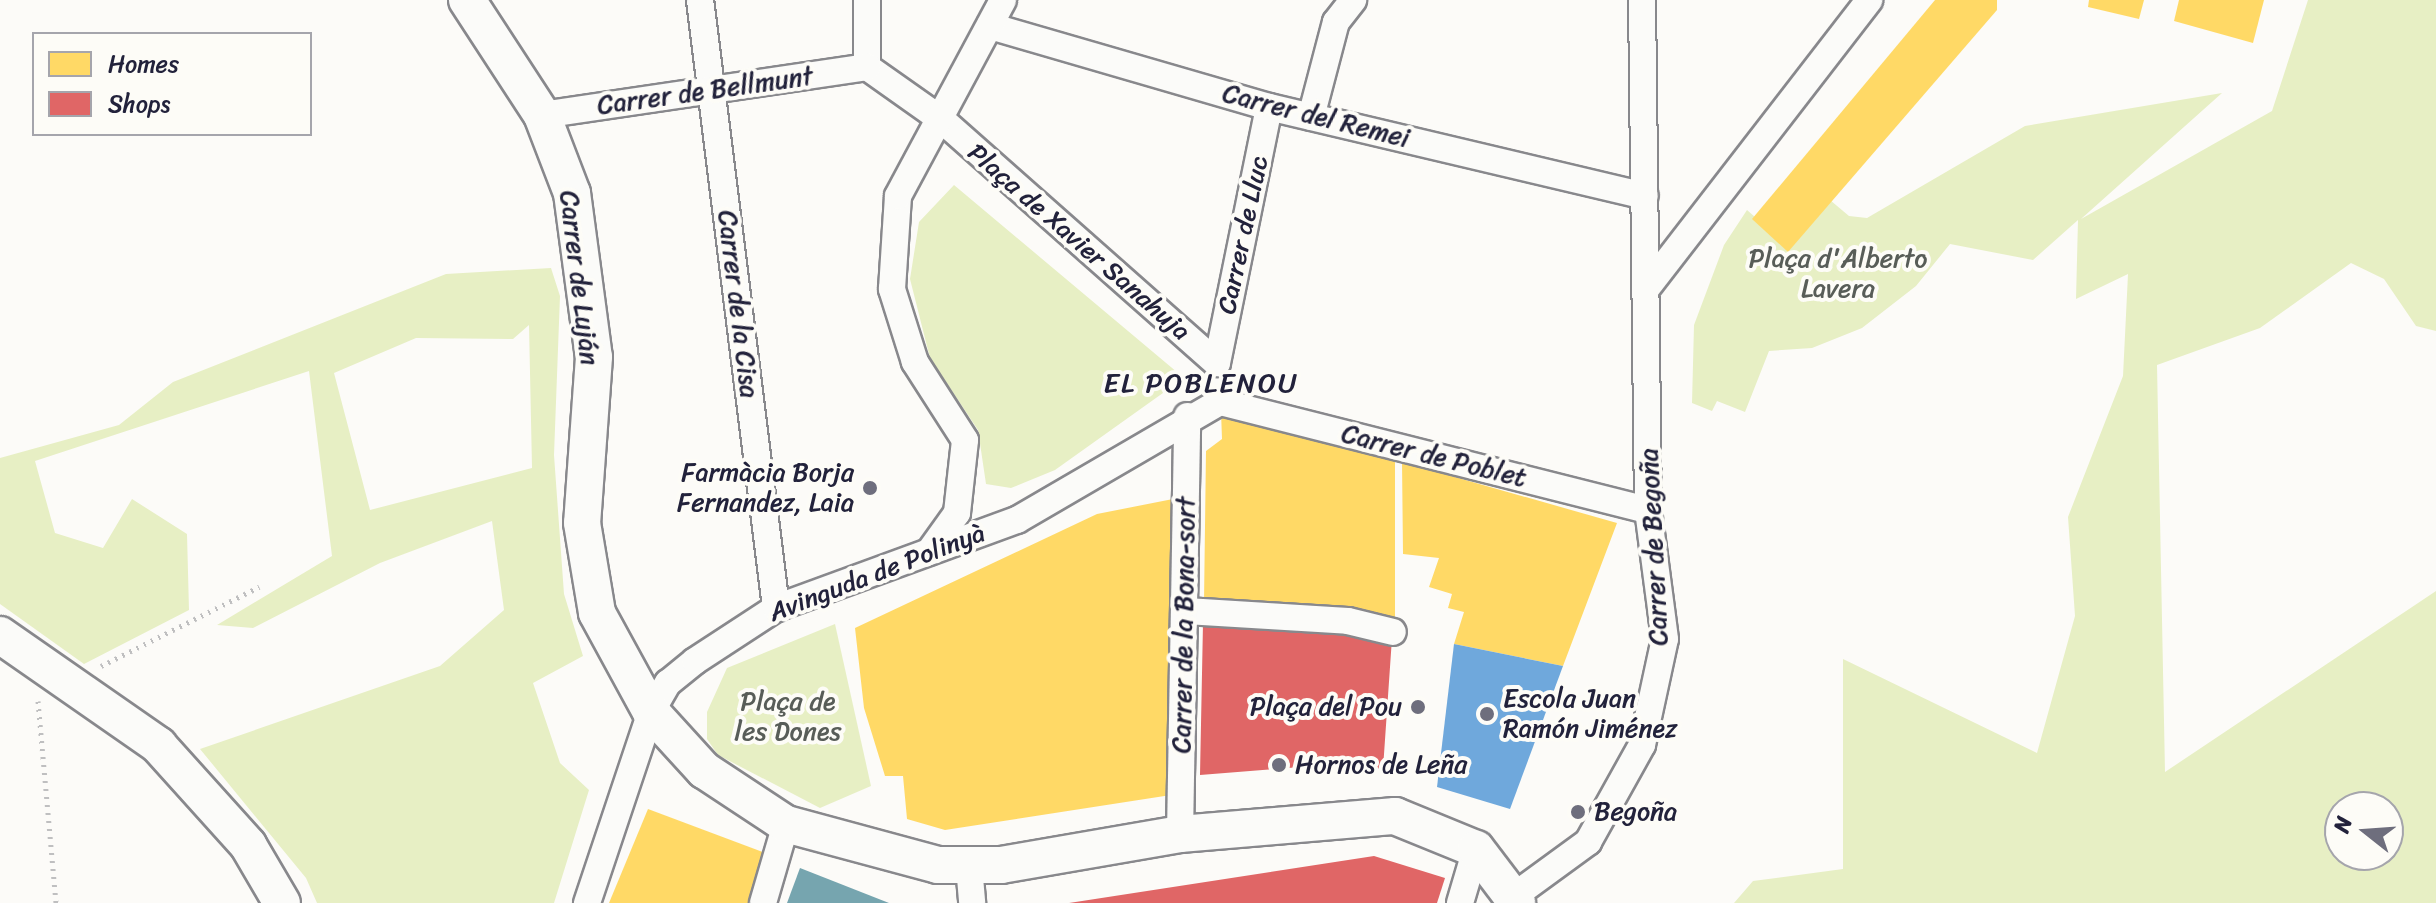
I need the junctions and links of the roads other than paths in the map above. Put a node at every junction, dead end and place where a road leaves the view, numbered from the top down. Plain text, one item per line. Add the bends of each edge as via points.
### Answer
1 (467, 0) edge
2 (700, 0) edge
3 (867, 0) edge
4 (1003, 0) edge
5 (1353, 0) edge
6 (1642, 0) edge
7 (1869, 0) edge
8 (990, 26) junction
9 (867, 67) junction
10 (711, 90) junction
11 (1269, 107) junction
12 (542, 115) junction
13 (1311, 117) junction
14 (942, 120) junction
15 (1645, 196) junction
16 (1646, 289) junction
17 (1217, 363) joint
18 (1220, 402) joint
19 (1187, 416) junction
20 (1648, 510) junction
21 (929, 552) junction
22 (776, 608) junction
23 (1186, 611) junction
24 (1393, 632) dead end
25 (0, 635) edge
26 (651, 712) junction
27 (786, 824) junction
28 (1180, 834) junction
29 (1476, 849) junction
30 (969, 866) junction
31 (1516, 900) edge
32 (282, 903) edge
33 (587, 903) edge
34 (763, 903) edge
35 (972, 903) edge
36 (1460, 903) edge

1 - 12 street, Carrer de Luján
2 - 10 street, Carrer de la Cisa
3 - 9 street
4 - 8 street
5 - 13 street via 1336,22
6 - 15 street, Carrer de Begoña
7 - 16 street
8 - 11 street, Carrer del Remei
8 - 14 street
9 - 10 street, Carrer de Bellmunt
9 - 14 street, Plaça de Xavier Sanahuja
10 - 12 street, Carrer de Bellmunt
10 - 22 street, Carrer de la Cisa
11 - 13 street, Carrer del Remei
11 - 17 street, Carrer de Lluc
12 - 26 street, Carrer de Luján via 572,193 594,357 582,523 597,613
13 - 15 street, Carrer del Remei
14 - 17 street, Plaça de Xavier Sanahuja
14 - 21 street, Plaça de Xavier Sanahuja via 898,196 892,289 915,362 965,440 957,513
15 - 16 street, Carrer de Begoña
16 - 20 street, Carrer de Begoña
18 - 19 street, Avinguda de Polinyà
18 - 20 street, Carrer de Poblet
19 - 21 street, Avinguda de Polinyà via 1017,520
19 - 23 street, Carrer de la Bona-sort
20 - 31 street, Carrer de Begoña via 1665,639 1642,745 1588,842
21 - 22 street, Avinguda de Polinyà
22 - 26 street, Avinguda de Polinyà via 668,683
23 - 24 street via 1348,621
23 - 28 street, Carrer de la Bona-sort
25 - 32 street via 72,681 180,766 248,845
26 - 27 street via 704,770
26 - 33 street, Avinguda de Polinyà
27 - 30 street via 843,843
27 - 34 street
28 - 29 street via 1395,816
28 - 30 street
29 - 31 street
29 - 36 street
30 - 35 street

